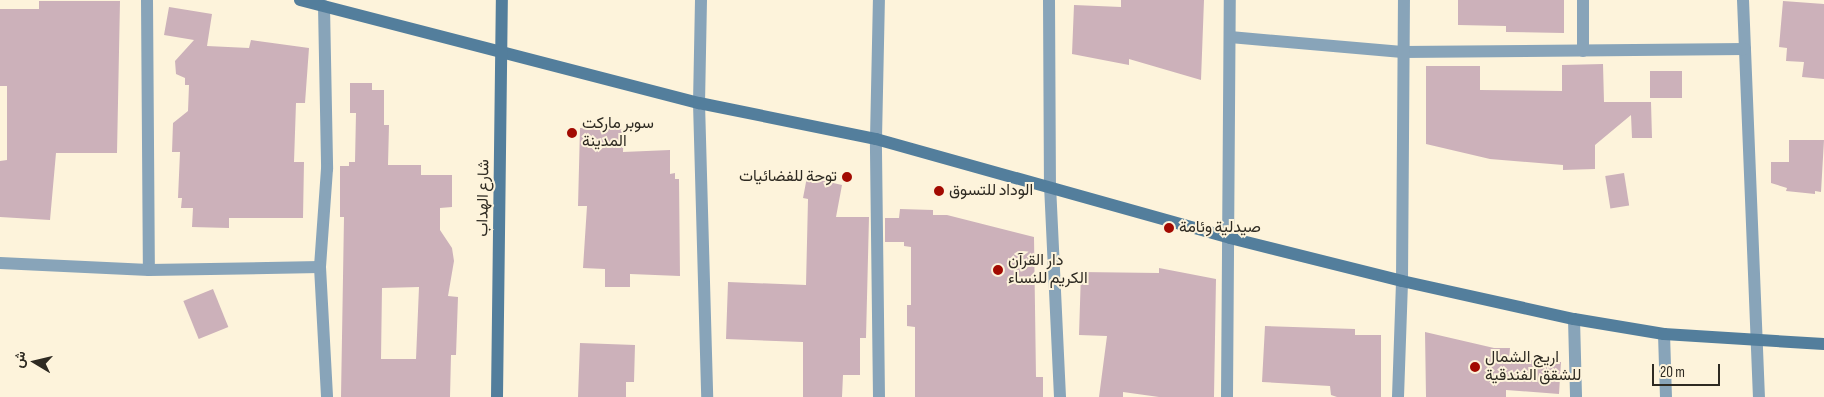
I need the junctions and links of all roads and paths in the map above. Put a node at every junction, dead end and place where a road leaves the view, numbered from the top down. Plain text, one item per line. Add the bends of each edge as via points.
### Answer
1 (147, 0) edge
2 (300, 0) edge
3 (502, 0) edge
4 (701, 0) edge
5 (879, 0) edge
6 (1049, 0) edge
7 (1230, 0) edge
8 (1404, 0) edge
9 (1583, 0) edge
10 (1743, 0) edge
11 (324, 6) junction
12 (1230, 37) junction
13 (1744, 50) junction
14 (1583, 51) junction
15 (503, 52) junction
16 (1402, 52) junction
17 (699, 103) junction
18 (876, 139) junction
19 (1050, 185) junction
20 (1230, 238) junction
21 (0, 263) edge
22 (320, 267) junction
23 (149, 270) junction
24 (1402, 281) junction
25 (1574, 319) junction
26 (1664, 334) junction
27 (1759, 340) junction
28 (1824, 344) edge
29 (327, 397) edge
30 (497, 397) edge
31 (708, 397) edge
32 (879, 397) edge
33 (1060, 397) edge
34 (1227, 397) edge
35 (1398, 397) edge
36 (1576, 397) edge
37 (1666, 397) edge
38 (1759, 397) edge

1 - 23 street
2 - 11 street
3 - 15 street, شارع الهداب
4 - 17 street
5 - 18 street
6 - 19 street
7 - 12 street
8 - 16 street
9 - 14 street
10 - 13 street
11 - 15 street
11 - 22 street via 328,169
12 - 16 street
12 - 20 street
13 - 14 street
13 - 27 street
14 - 16 street
15 - 17 street
15 - 30 street, شارع الهداب
16 - 24 street
17 - 18 street
17 - 31 street
18 - 19 street
18 - 32 street
19 - 20 street
19 - 33 street
20 - 24 street
20 - 34 street
21 - 23 street
22 - 23 street
22 - 29 street
24 - 25 street
24 - 35 street
25 - 26 street
25 - 36 street
26 - 27 street
26 - 37 street
27 - 28 street
27 - 38 street

